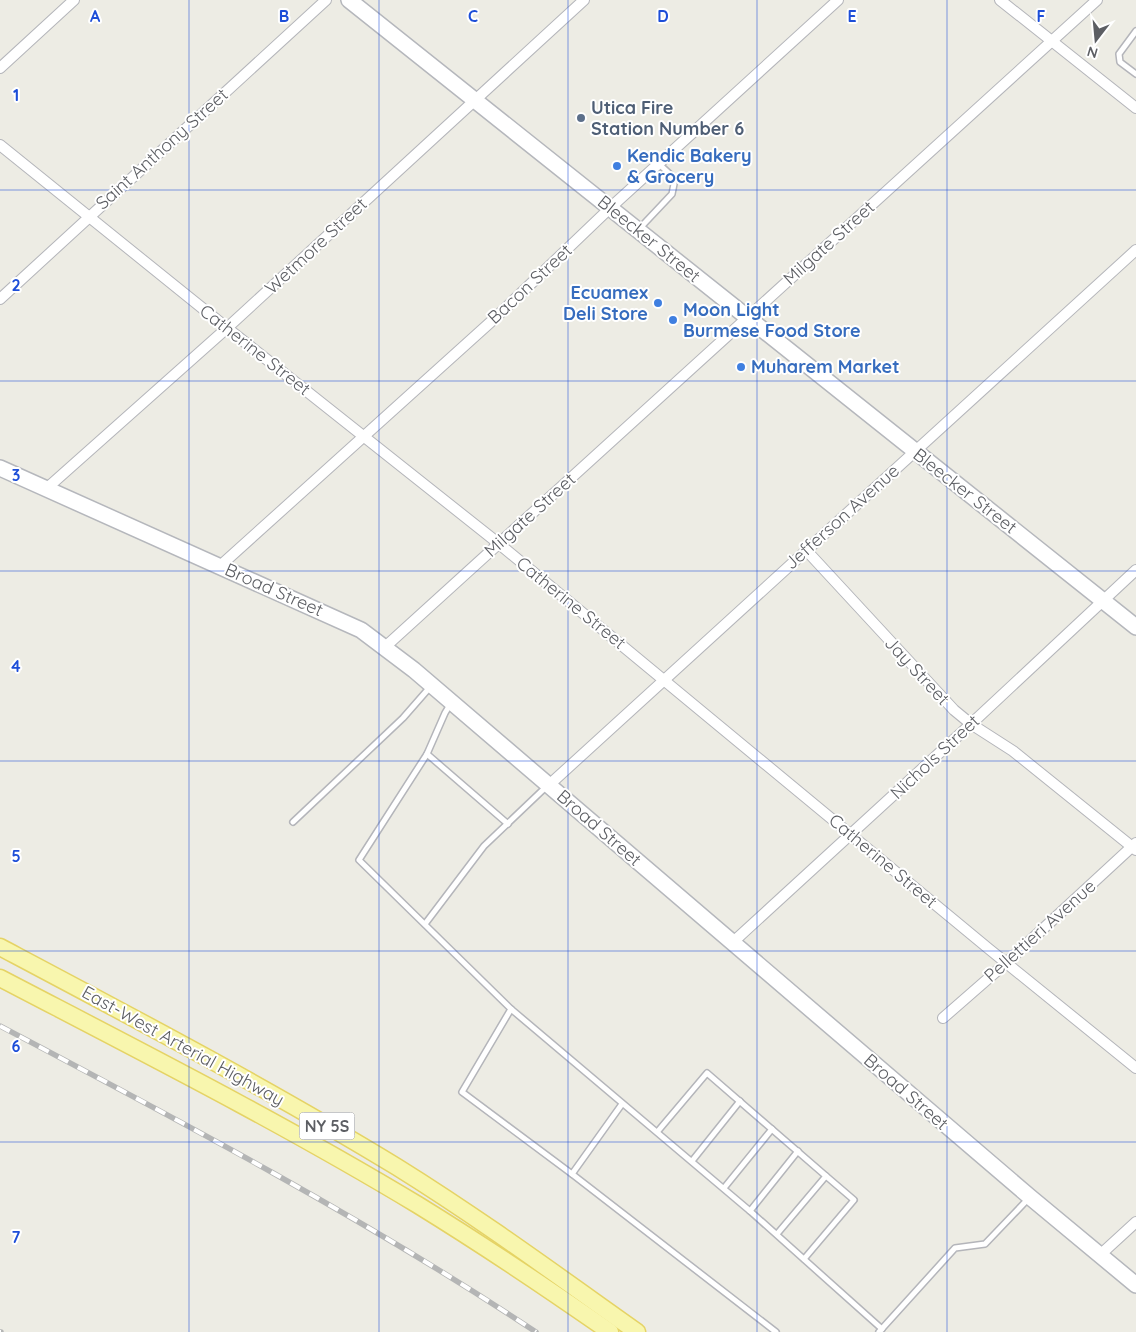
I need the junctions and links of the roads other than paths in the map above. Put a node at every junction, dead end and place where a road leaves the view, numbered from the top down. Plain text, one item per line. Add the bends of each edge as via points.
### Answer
1 (74, 0) edge
2 (326, 0) edge
3 (349, 0) edge
4 (584, 0) edge
5 (838, 0) edge
6 (1000, 0) edge
7 (1097, 0) edge
8 (1136, 31) edge
9 (1052, 41) junction
10 (0, 68) edge
11 (1136, 74) edge
12 (474, 100) junction
13 (1136, 108) edge
14 (0, 145) edge
15 (659, 164) junction
16 (610, 208) junction
17 (88, 217) junction
18 (638, 230) junction
19 (1136, 250) edge
20 (0, 299) edge
21 (747, 317) junction
22 (227, 328) junction
23 (363, 436) junction
24 (915, 451) junction
25 (0, 468) edge
26 (46, 489) junction
27 (498, 544) junction
28 (806, 550) junction
29 (220, 566) junction
30 (1136, 570) edge
31 (1103, 600) junction
32 (1136, 626) edge
33 (385, 647) junction
34 (665, 680) junction
35 (431, 685) junction
36 (452, 702) junction
37 (971, 724) junction
38 (427, 754) junction
39 (548, 785) junction
40 (293, 822) dead end
41 (508, 824) junction
42 (850, 835) junction
43 (1135, 846) edge
44 (426, 924) junction
45 (732, 943) junction
46 (0, 947) edge
47 (1006, 963) junction
48 (0, 978) edge
49 (511, 1009) junction
50 (943, 1018) dead end
51 (1136, 1068) edge
52 (740, 1101) junction
53 (622, 1104) junction
54 (772, 1129) junction
55 (658, 1131) junction
56 (798, 1152) junction
57 (692, 1161) junction
58 (572, 1174) junction
59 (826, 1176) junction
60 (724, 1188) junction
61 (1030, 1197) junction
62 (750, 1210) junction
63 (1136, 1222) edge
64 (777, 1234) junction
65 (1100, 1255) junction
66 (804, 1259) junction
67 (1136, 1285) edge
68 (881, 1331) edge
69 (610, 1332) edge
70 (637, 1332) edge
71 (776, 1332) edge

1 - 10 street
2 - 17 street, Saint Anthony Street
3 - 12 main road, Bleecker Street
4 - 12 street, Wetmore Street
5 - 15 street, Bacon Street
6 - 9 street
7 - 9 street, Milgate Street
8 - 11 lane via 1119,54 1120,62
9 - 13 street
9 - 21 street, Milgate Street
12 - 16 main road, Bleecker Street
12 - 22 street, Wetmore Street
14 - 17 street, Catherine Street
15 - 16 street, Bacon Street
15 - 18 lane via 672,176 672,194
16 - 18 main road, Bleecker Street
16 - 23 street, Bacon Street via 494,319
17 - 20 street, Saint Anthony Street
17 - 22 street, Catherine Street
18 - 21 main road, Bleecker Street
19 - 24 street, Jefferson Avenue
21 - 24 main road, Bleecker Street
21 - 27 street, Milgate Street
22 - 23 street, Catherine Street
22 - 26 street, Wetmore Street
23 - 27 street, Catherine Street
23 - 29 street, Bacon Street
24 - 28 street, Jefferson Avenue
24 - 31 main road, Bleecker Street
25 - 26 main road, Broad Street
26 - 29 main road, Broad Street
27 - 33 street, Milgate Street
27 - 34 street, Catherine Street
28 - 34 street, Jefferson Avenue
28 - 37 street, Jay Street via 954,710
29 - 33 main road, Broad Street via 361,630
30 - 31 street, Nichols Street
31 - 32 main road, Bleecker Street
31 - 37 street, Nichols Street
33 - 35 main road, Broad Street
34 - 39 street, Jefferson Avenue
34 - 42 street, Catherine Street
35 - 36 main road, Broad Street
35 - 40 lane via 403,718
36 - 38 lane
36 - 39 main road, Broad Street
37 - 42 street, Nichols Street
37 - 43 street, Jay Street via 1013,751
38 - 41 lane
38 - 44 lane via 360,860
39 - 41 lane
39 - 45 main road, Broad Street
41 - 44 lane via 484,846
42 - 45 street, Nichols Street
42 - 47 street, Catherine Street
43 - 47 street, Pellettieri Avenue
44 - 49 lane
45 - 61 main road, Broad Street
46 - 70 main road, East-West Arterial Highway / NY 5S via 261,1087 398,1168
47 - 50 street, Pellettieri Avenue
47 - 51 street, Catherine Street
48 - 69 main road, East-West Arterial Highway / NY 5S via 168,1065 418,1205
49 - 53 lane
49 - 58 lane via 462,1092
52 - 54 lane
52 - 55 lane via 708,1073
52 - 57 lane
53 - 55 lane
53 - 58 lane
54 - 56 lane
54 - 60 lane
55 - 57 lane
56 - 59 lane
56 - 62 lane
57 - 60 lane
58 - 71 lane
59 - 64 lane
59 - 66 lane via 854,1200
60 - 62 lane
61 - 65 main road, Broad Street
61 - 68 lane via 985,1244 955,1248
62 - 64 lane
63 - 65 street
64 - 66 lane
65 - 67 main road, Broad Street
66 - 68 lane

